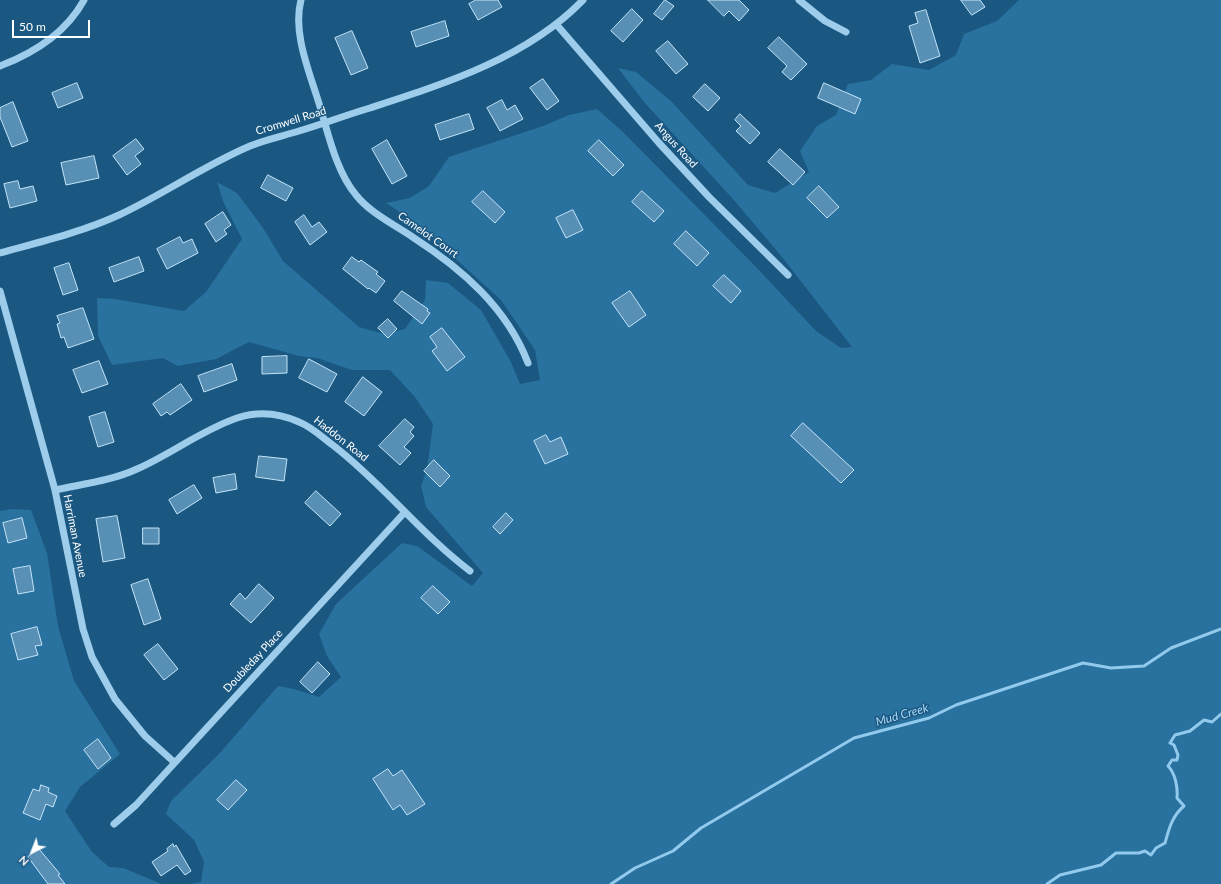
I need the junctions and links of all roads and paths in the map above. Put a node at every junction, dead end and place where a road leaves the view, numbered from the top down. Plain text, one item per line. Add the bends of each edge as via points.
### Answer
1 (84, 0) edge
2 (301, 0) edge
3 (583, 0) edge
4 (799, 0) edge
5 (556, 24) junction
6 (846, 32) dead end
7 (0, 66) edge
8 (324, 123) junction
9 (0, 253) edge
10 (788, 275) dead end
11 (0, 291) edge
12 (528, 363) dead end
13 (55, 490) junction
14 (405, 512) junction
15 (470, 571) dead end
16 (174, 762) junction
17 (114, 824) dead end

1 - 7 street via 68,23 51,39 33,51
2 - 8 street, Camelot Court via 299,24 303,51
3 - 5 street, Cromwell Road
4 - 6 street via 825,21
5 - 8 street, Cromwell Road via 480,68
5 - 10 street, Angus Road via 670,155
8 - 9 street, Cromwell Road via 250,146 118,215 74,232
8 - 12 street, Camelot Court via 346,181 357,197 452,265 489,299 502,314
11 - 13 street, Harriman Avenue
13 - 14 street, Haddon Road via 121,475 237,418 276,414 301,422 321,436 363,470
13 - 16 street, Harriman Avenue via 83,629 92,657 115,699 145,736
14 - 15 street, Haddon Road
14 - 16 street, Doubleday Place
16 - 17 street, Doubleday Place via 136,805

